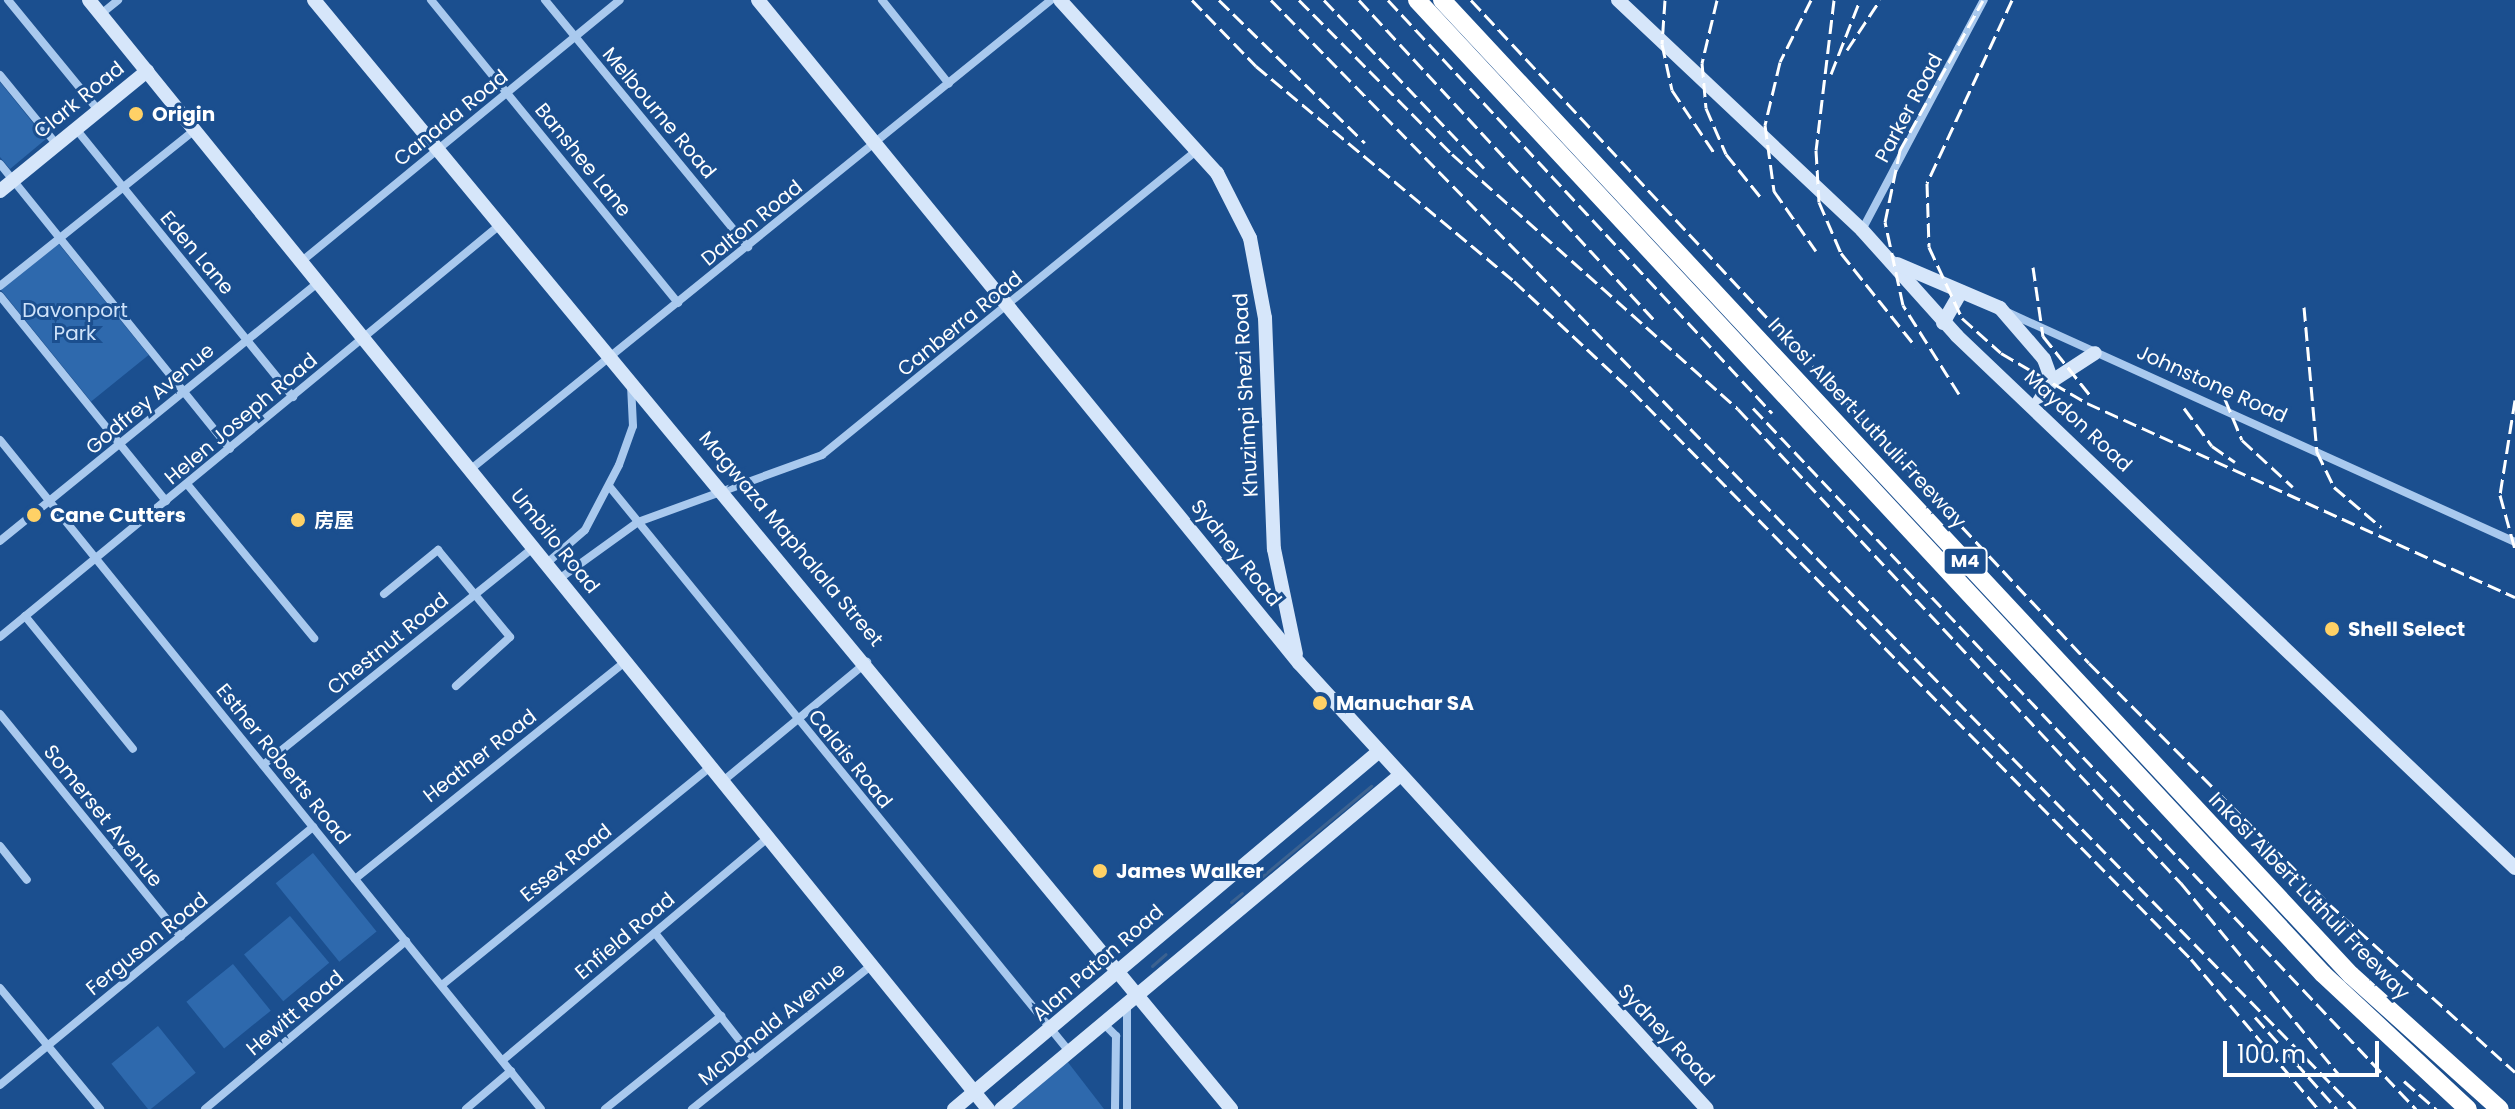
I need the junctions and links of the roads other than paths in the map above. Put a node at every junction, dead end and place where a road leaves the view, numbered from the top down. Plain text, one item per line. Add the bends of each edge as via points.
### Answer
1 (8, 0) edge
2 (89, 0) edge
3 (118, 0) edge
4 (314, 0) edge
5 (431, 0) edge
6 (545, 0) edge
7 (620, 0) edge
8 (758, 0) edge
9 (882, 0) edge
10 (1051, 0) edge
11 (1060, 0) edge
12 (1417, 0) edge
13 (1442, 0) edge
14 (1618, 0) edge
15 (1984, 0) edge
16 (101, 14) junction
17 (575, 37) junction
18 (147, 71) junction
19 (0, 75) edge
20 (949, 84) junction
21 (508, 93) junction
22 (98, 110) junction
23 (76, 129) junction
24 (195, 130) junction
25 (875, 144) junction
26 (57, 145) junction
27 (437, 149) junction
28 (1198, 149) junction
29 (0, 164) edge
30 (13, 181) junction
31 (122, 188) junction
32 (0, 191) edge
33 (501, 224) junction
34 (1862, 230) junction
35 (59, 239) junction
36 (748, 247) junction
37 (302, 261) junction
38 (1893, 262) junction
39 (319, 281) junction
40 (0, 286) edge
41 (1961, 292) junction
42 (0, 296) edge
43 (678, 303) junction
44 (1008, 306) junction
45 (2000, 308) junction
46 (1943, 323) junction
47 (364, 336) junction
48 (247, 339) junction
49 (2095, 353) junction
50 (609, 355) junction
51 (630, 381) junction
52 (2052, 381) junction
53 (183, 392) junction
54 (293, 397) junction
55 (2035, 408) junction
56 (0, 440) edge
57 (120, 445) junction
58 (230, 449) junction
59 (471, 469) junction
60 (187, 484) junction
61 (609, 486) junction
62 (725, 491) junction
63 (166, 501) junction
64 (49, 502) junction
65 (638, 522) junction
66 (0, 541) edge
67 (2515, 542) edge
68 (534, 547) junction
69 (96, 559) junction
70 (547, 563) junction
71 (559, 579) junction
72 (384, 594) dead end
73 (475, 594) junction
74 (25, 616) junction
75 (0, 637) edge
76 (314, 638) dead end
77 (626, 661) junction
78 (868, 662) junction
79 (1299, 663) junction
80 (456, 686) dead end
81 (0, 714) edge
82 (797, 720) junction
83 (133, 749) dead end
84 (1377, 753) junction
85 (263, 765) junction
86 (711, 766) junction
87 (1398, 777) junction
88 (723, 781) junction
89 (313, 827) junction
90 (769, 837) junction
91 (0, 846) edge
92 (1243, 867) junction
93 (2515, 868) edge
94 (355, 879) junction
95 (27, 880) dead end
96 (1260, 889) junction
97 (655, 933) junction
98 (181, 937) junction
99 (406, 941) junction
100 (872, 965) junction
101 (1119, 970) junction
102 (442, 985) junction
103 (0, 988) edge
104 (1132, 998) junction
105 (721, 1016) junction
106 (1102, 1022) junction
107 (1052, 1030) junction
108 (48, 1045) junction
109 (1068, 1050) junction
110 (754, 1059) junction
111 (503, 1060) junction
112 (511, 1071) junction
113 (0, 1085) edge
114 (975, 1092) junction
115 (100, 1109) edge
116 (205, 1109) edge
117 (466, 1109) edge
118 (541, 1109) edge
119 (605, 1109) edge
120 (692, 1109) edge
121 (954, 1109) edge
122 (988, 1109) edge
123 (1001, 1109) edge
124 (1115, 1109) edge
125 (1127, 1109) edge
126 (1231, 1109) edge
127 (1707, 1109) edge
128 (2468, 1109) edge
129 (2500, 1109) edge

1 - 22 street
2 - 16 street, Umbilo Road
3 - 16 street
4 - 27 street, Magwaza Maphalala Street
5 - 21 street, Banshee Lane
6 - 17 street, Melbourne Road
7 - 17 street, Canada Road
8 - 25 street, Sydney Road
9 - 20 street
10 - 20 street, Dalton Road
11 - 28 street, Khuzimpi Shezi Road
12 - 128 highway, Inkosi Albert Luthuli Freeway / M4 via 2323,974
13 - 129 highway, Inkosi Albert Luthuli Freeway / M4 via 2351,975
14 - 34 street, Maydon Road
15 - 34 street, Parker Road
16 - 18 street, Umbilo Road
17 - 21 street, Canada Road
17 - 36 street, Melbourne Road
18 - 22 street, Clark Road
18 - 24 street, Umbilo Road
19 - 26 street
20 - 25 street, Dalton Road
21 - 27 street, Canada Road
21 - 43 street, Banshee Lane
22 - 23 street, Clark Road
23 - 26 street, Clark Road
23 - 31 street, Eden Lane
24 - 31 street
24 - 37 street, Umbilo Road
25 - 36 street, Dalton Road
25 - 44 street, Sydney Road
26 - 30 street, Clark Road
27 - 33 street, Magwaza Maphalala Street
27 - 37 street, Canada Road
28 - 44 street, Canberra Road
28 - 79 street, Khuzimpi Shezi Road via 1238,207 1260,277 1274,549
29 - 30 street
30 - 32 street, Clark Road
30 - 35 street
31 - 35 street
31 - 48 street, Eden Lane
33 - 47 street, Helen Joseph Road
33 - 50 street, Magwaza Maphalala Street
34 - 38 street, Maydon Road
35 - 40 street
35 - 53 street
36 - 43 street, Dalton Road
37 - 39 street, Umbilo Road
38 - 41 street, Johnstone Road
38 - 46 street, Maydon Road
39 - 47 street, Umbilo Road
39 - 48 street, Godfrey Avenue
41 - 45 street, Johnstone Road
41 - 46 street
42 - 57 street
43 - 50 street, Dalton Road
44 - 62 street, Canberra Road via 822,455
44 - 79 street, Sydney Road
45 - 49 street, Johnstone Road
45 - 52 street via 2044,359
46 - 55 street, Maydon Road
47 - 54 street, Helen Joseph Road
47 - 59 street, Umbilo Road
48 - 53 street, Godfrey Avenue
48 - 54 street, Eden Lane
49 - 52 street
49 - 67 street, Johnstone Road
50 - 51 street, Magwaza Maphalala Street
50 - 59 street, Dalton Road
51 - 61 street via 633,426
51 - 62 street, Magwaza Maphalala Street
52 - 55 street
53 - 57 street, Godfrey Avenue
53 - 58 street
54 - 58 street, Helen Joseph Road
55 - 93 street, Maydon Road
56 - 64 street, Esther Roberts Road
57 - 63 street
57 - 64 street, Godfrey Avenue
58 - 60 street, Helen Joseph Road
59 - 68 street, Umbilo Road
60 - 63 street, Helen Joseph Road
60 - 76 street
61 - 65 street, Calais Road
61 - 70 street via 585,530
62 - 65 street, Canberra Road
62 - 78 street, Magwaza Maphalala Street
63 - 69 street, Helen Joseph Road
64 - 66 street, Godfrey Avenue
64 - 69 street, Esther Roberts Road
65 - 71 street, Canberra Road
65 - 82 street, Calais Road
68 - 70 street, Umbilo Road
68 - 73 street, Chestnut Road
69 - 74 street, Helen Joseph Road
69 - 85 street, Esther Roberts Road
70 - 71 street, Umbilo Road
71 - 77 street, Umbilo Road
72 - 73 street via 438,550
73 - 80 street via 511,641
73 - 85 street, Chestnut Road
74 - 75 street, Helen Joseph Road
74 - 83 street
77 - 86 street, Umbilo Road
77 - 94 street, Heather Road
78 - 82 street
78 - 101 street, Magwaza Maphalala Street
79 - 84 street, Sydney Road
81 - 98 street, Somerset Avenue
82 - 88 street
82 - 107 street, Calais Road
84 - 87 street, Sydney Road
84 - 92 street, Alan Paton Road
85 - 89 street, Esther Roberts Road
86 - 88 street, Umbilo Road
86 - 102 street, Essex Road
87 - 96 street
87 - 127 street, Sydney Road
88 - 90 street, Umbilo Road
89 - 94 street, Esther Roberts Road
89 - 98 street, Ferguson Road
90 - 97 street, Enfield Road
90 - 100 street, Umbilo Road
91 - 95 street
92 - 96 street
92 - 101 street, Alan Paton Road
94 - 99 street, Esther Roberts Road
96 - 104 street
97 - 105 street
97 - 111 street, Enfield Road
98 - 108 street, Ferguson Road
99 - 102 street, Esther Roberts Road
99 - 116 street, Hewitt Road
100 - 110 street, McDonald Avenue
100 - 114 street, Umbilo Road
101 - 104 street, Magwaza Maphalala Street
101 - 107 street, Alan Paton Road
102 - 111 street, Esther Roberts Road
103 - 108 street
104 - 106 street
104 - 125 street
104 - 126 street, Magwaza Maphalala Street
105 - 110 street
105 - 119 street
106 - 109 street
106 - 124 street via 1116,1036
107 - 109 street, Calais Road
107 - 114 street, Alan Paton Road
108 - 113 street, Ferguson Road
108 - 115 street
109 - 123 street
110 - 120 street, McDonald Avenue
111 - 112 street, Esther Roberts Road
112 - 117 street
112 - 118 street, Esther Roberts Road
114 - 121 street, Alan Paton Road
114 - 122 street, Umbilo Road

